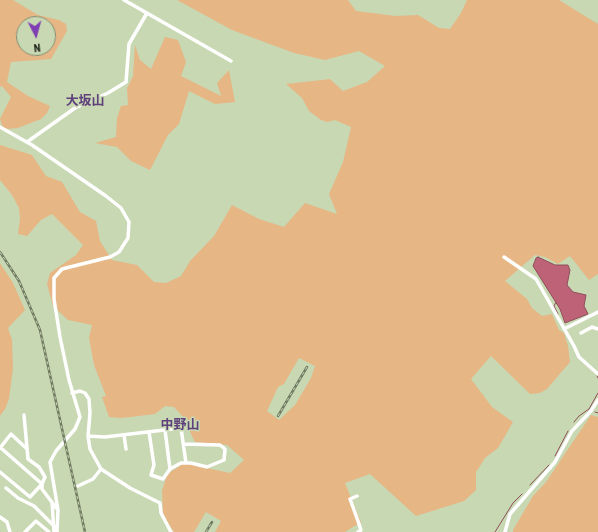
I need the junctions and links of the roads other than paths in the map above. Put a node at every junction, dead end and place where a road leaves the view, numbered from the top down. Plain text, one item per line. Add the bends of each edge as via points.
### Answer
1 (124, 0) edge
2 (147, 13) junction
3 (231, 61) dead end
4 (0, 126) edge
5 (27, 142) junction
6 (504, 257) dead end
7 (598, 312) edge
8 (564, 329) junction
9 (598, 329) edge
10 (581, 333) dead end
11 (598, 374) edge
12 (72, 393) junction
13 (598, 400) edge
14 (24, 415) dead end
15 (165, 430) junction
16 (149, 432) junction
17 (124, 435) junction
18 (88, 436) junction
19 (184, 444) junction
20 (0, 448) edge
21 (27, 449) junction
22 (126, 449) dead end
23 (186, 463) junction
24 (101, 469) junction
25 (170, 469) junction
26 (0, 472) edge
27 (42, 484) junction
28 (78, 486) dead end
29 (6, 488) dead end
30 (357, 496) dead end
31 (52, 502) junction
32 (58, 510) junction
33 (0, 517) edge
34 (54, 526) junction
35 (45, 529) junction
36 (10, 532) edge
37 (25, 532) edge
38 (42, 532) edge
39 (49, 532) edge
40 (54, 532) edge
41 (57, 532) edge
42 (171, 532) edge
43 (358, 532) edge
44 (505, 532) edge

1 - 2 street
2 - 3 street
2 - 5 street via 129,44 126,82 75,108
4 - 5 street
5 - 12 street via 106,196 121,208 129,222 128,238 119,252 110,257 62,269 54,278 56,316
6 - 8 street via 536,279
7 - 8 street
8 - 11 street via 579,357
9 - 10 street via 592,327
12 - 18 street via 80,391 89,399
12 - 32 street via 80,417 75,429 52,457 50,466
13 - 44 street via 572,432 555,462 510,514
14 - 21 street
15 - 16 street
15 - 19 street via 181,428
15 - 25 street
16 - 17 street
16 - 25 street via 154,465 151,475 163,479
17 - 18 street
17 - 22 street
18 - 24 street via 90,449
19 - 23 street
19 - 23 street via 220,445 225,449 224,460 214,465
20 - 21 street via 11,434
20 - 27 street
21 - 27 street via 28,459 39,467 45,477
23 - 25 street
24 - 28 street via 93,479
24 - 42 street via 160,503 161,514
26 - 27 street via 30,497
27 - 31 street via 42,489
29 - 34 street via 34,506
30 - 43 street via 350,499 358,521
31 - 32 street
31 - 34 street
32 - 41 street
33 - 36 street via 7,522
34 - 40 street
35 - 37 street via 36,521
35 - 38 street
35 - 39 street

